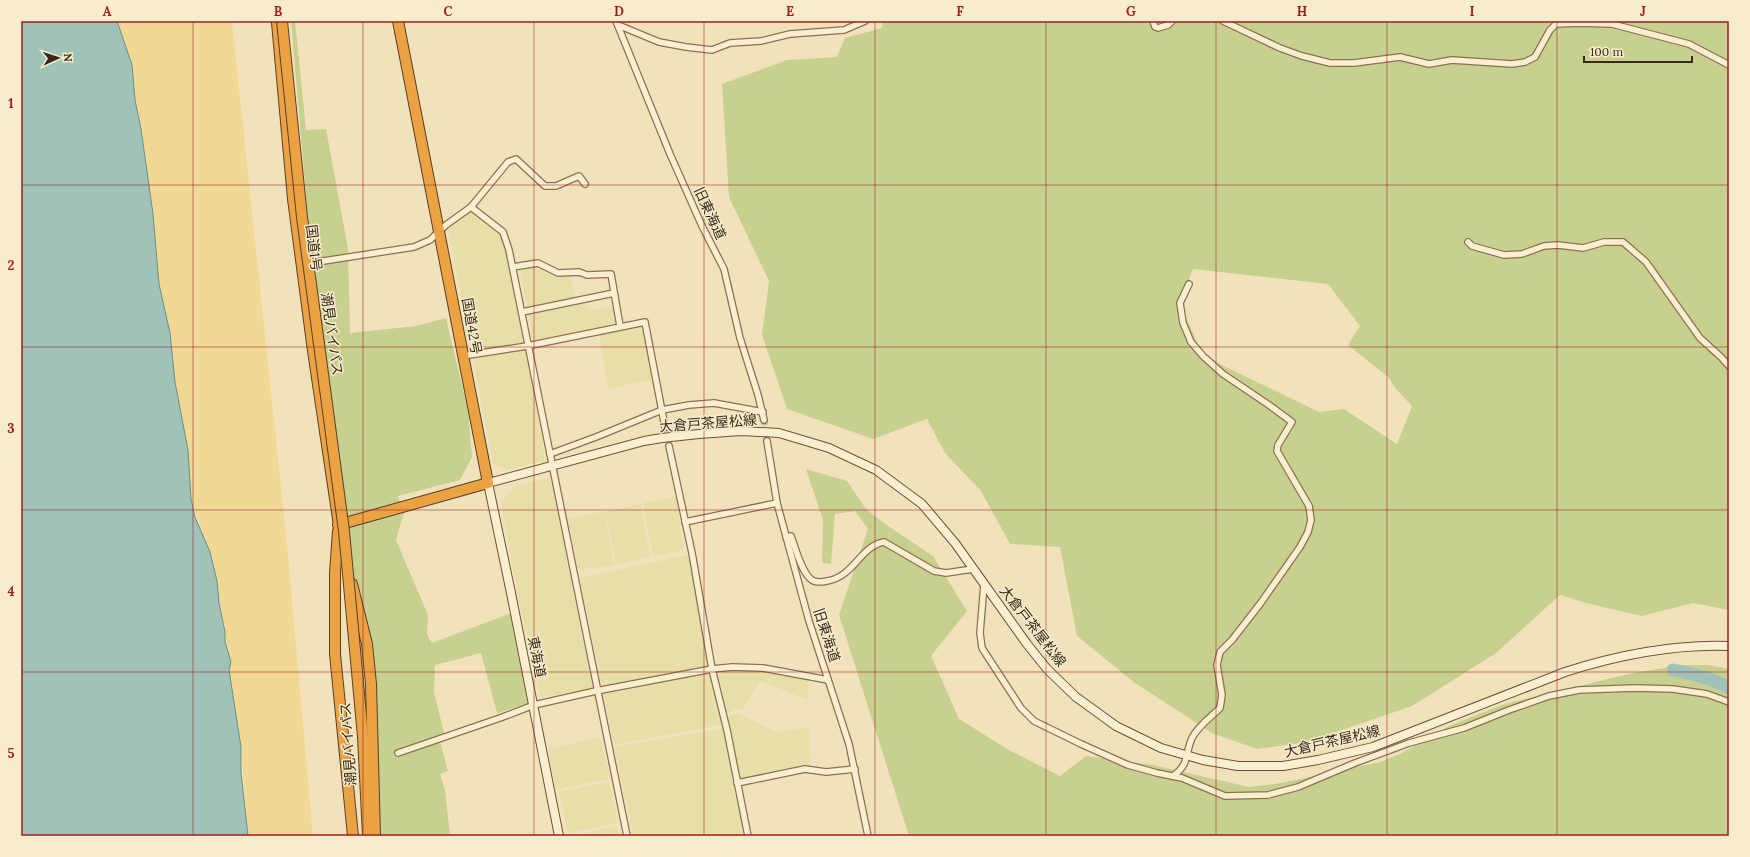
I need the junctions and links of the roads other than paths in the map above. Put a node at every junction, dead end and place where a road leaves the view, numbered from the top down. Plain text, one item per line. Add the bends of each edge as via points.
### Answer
1 (277, 21) edge
2 (282, 21) edge
3 (398, 21) edge
4 (865, 21) edge
5 (1153, 21) edge
6 (1172, 21) edge
7 (1223, 21) edge
8 (617, 23) edge
9 (1729, 65) edge
10 (585, 184) dead end
11 (471, 207) junction
12 (440, 230) junction
13 (1468, 242) dead end
14 (317, 262) dead end
15 (513, 267) junction
16 (1189, 284) dead end
17 (614, 293) junction
18 (522, 312) junction
19 (620, 326) junction
20 (527, 346) junction
21 (463, 356) junction
22 (1729, 366) edge
23 (662, 410) junction
24 (763, 412) junction
25 (764, 420) tunnel mouth
26 (665, 427) tunnel mouth
27 (767, 441) tunnel mouth
28 (669, 446) tunnel mouth
29 (550, 454) junction
30 (553, 467) junction
31 (488, 483) junction
32 (777, 504) junction
33 (685, 522) junction
34 (338, 525) junction
35 (786, 537) junction
36 (973, 569) junction
37 (984, 584) junction
38 (1729, 646) edge
39 (355, 650) junction
40 (712, 669) junction
41 (828, 680) junction
42 (596, 691) junction
43 (1729, 702) edge
44 (534, 705) junction
45 (398, 753) dead end
46 (1187, 756) junction
47 (855, 769) junction
48 (1173, 776) junction
49 (737, 784) junction
50 (353, 836) edge
51 (363, 836) edge
52 (368, 836) edge
53 (375, 836) edge
54 (559, 836) edge
55 (627, 836) edge
56 (748, 836) edge
57 (868, 836) edge

1 - 34 highway, 国道1号 via 293,199
2 - 39 highway, 潮見バイパス, bridge via 302,217 344,531
3 - 12 highway, 国道42号
4 - 8 street via 844,30 790,34 761,41 730,42 712,50 659,42
5 - 6 street via 1158,28
7 - 9 street via 1280,48 1330,63 1354,63 1400,57 1429,64 1452,60 1512,64 1525,62 1535,57 1556,24 1579,23 1612,24 1689,44
8 - 24 street, 旧東海道 via 670,154 724,270 740,338
10 - 11 street via 579,176 556,186 545,186 516,158 508,162
11 - 12 street
11 - 15 street via 503,232
12 - 14 street via 430,240 414,247
12 - 21 highway, 国道42号
13 - 22 street via 1472,246 1504,255 1522,254 1544,246 1583,248 1604,242 1623,242 1646,262 1700,338
15 - 17 street via 538,263 558,272 611,274
15 - 18 street
16 - 46 street via 1180,304 1183,324 1191,342 1223,374 1292,422 1277,451 1309,506 1311,520 1300,547 1260,604 1220,652 1217,665 1222,695 1220,708 1192,738
17 - 18 street
17 - 19 street
18 - 20 street
19 - 20 street
19 - 23 street via 645,322
20 - 21 street
20 - 29 street
21 - 31 highway, 国道42号
23 - 24 street via 689,404 714,403
23 - 26 street
23 - 29 street
24 - 25 street, 旧東海道
27 - 32 street, 旧東海道
28 - 33 street
29 - 30 street
30 - 31 street, 大倉戸茶屋松線
30 - 36 street, 大倉戸茶屋松線 via 662,438 741,431 779,433 829,448 876,470 922,504
30 - 42 street
31 - 34 highway
31 - 44 street, 東海道
32 - 33 street
32 - 35 street, 旧東海道
33 - 40 street
34 - 50 highway via 335,654
34 - 53 highway via 366,644 371,684
35 - 36 street via 791,536 804,571 812,580 821,582 832,581 847,573 869,548 875,543 884,542 934,571 946,573
35 - 41 street, 旧東海道
36 - 37 street, 大倉戸茶屋松線
37 - 46 street, 大倉戸茶屋松線 via 1047,669 1076,697 1116,726 1161,748
37 - 48 street via 980,633 982,648 1021,708 1034,721 1081,744 1128,765
38 - 46 street, 大倉戸茶屋松線 via 1668,648 1597,662 1565,672 1373,747 1318,760 1283,766 1238,766
39 - 51 highway, 潮見バイパス
39 - 52 highway, 潮見バイパス
40 - 41 street via 763,668
40 - 42 street
40 - 49 street
41 - 47 street, 旧東海道
42 - 44 street
42 - 55 street
43 - 48 street via 1707,694 1680,690 1579,690 1549,696 1452,732 1409,743 1268,795 1225,796
44 - 45 street
44 - 54 street, 東海道
46 - 48 street via 1182,768
47 - 49 street via 826,772 806,768
47 - 57 street, 旧東海道
49 - 56 street

